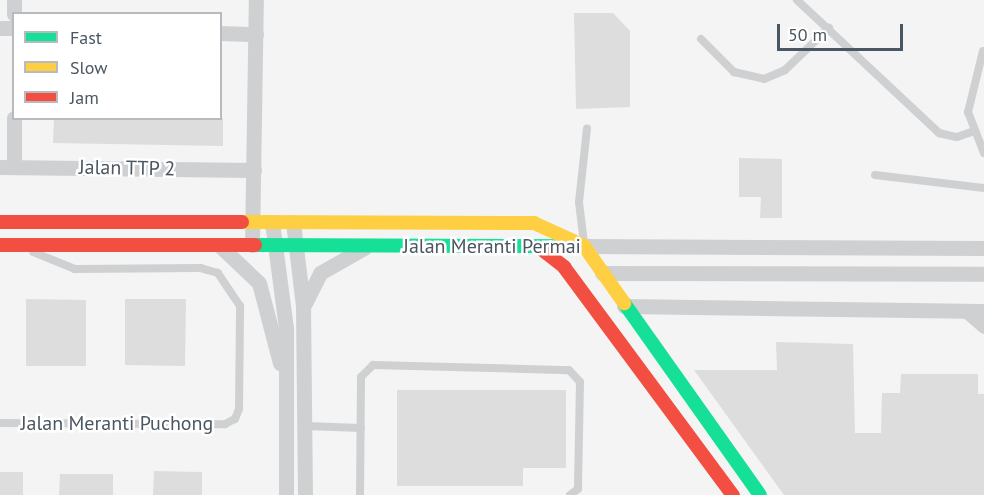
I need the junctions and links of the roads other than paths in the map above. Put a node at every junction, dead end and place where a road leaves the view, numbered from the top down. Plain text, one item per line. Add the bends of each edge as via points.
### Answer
1 (256, 0) edge
2 (797, 0) edge
3 (829, 28) junction
4 (222, 33) edge
5 (256, 34) junction
6 (701, 39) dead end
7 (983, 51) edge
8 (14, 120) edge
9 (587, 128) dead end
10 (974, 131) junction
11 (984, 153) edge
12 (7, 167) edge
13 (254, 170) junction
14 (875, 175) dead end
15 (984, 189) edge
16 (0, 222) edge
17 (253, 222) junction
18 (272, 222) junction
19 (293, 222) junction
20 (0, 245) edge
21 (20, 245) junction
22 (219, 245) junction
23 (252, 245) junction
24 (275, 246) junction
25 (296, 246) junction
26 (369, 246) junction
27 (584, 246) junction
28 (540, 248) junction
29 (984, 248) edge
30 (602, 273) junction
31 (984, 274) edge
32 (303, 306) junction
33 (624, 306) junction
34 (967, 311) junction
35 (984, 311) edge
36 (984, 327) edge
37 (286, 386) junction
38 (0, 423) edge
39 (306, 426) junction
40 (361, 428) junction
41 (286, 495) edge
42 (306, 495) edge
43 (360, 495) edge
44 (570, 495) edge
45 (733, 495) edge
46 (760, 495) edge

1 - 5 street
2 - 3 lane
3 - 6 lane via 784,70 764,79 734,72
3 - 10 lane via 939,133 957,138
4 - 5 street
5 - 13 street
7 - 10 lane via 968,111
8 - 12 street
9 - 27 lane via 579,202
10 - 11 lane
12 - 13 street, Jalan TTP 2
13 - 17 street
14 - 15 lane
16 - 17 street
17 - 18 street
17 - 23 street
18 - 19 street
18 - 24 street
19 - 25 street
19 - 27 street via 534,223
20 - 21 street, Jalan Meranti Permai
21 - 22 street, Jalan Meranti Permai
21 - 38 lane, Jalan Meranti Puchong via 75,269 201,268 218,273 240,306 239,409 236,419 225,424
22 - 23 street, Jalan Meranti Permai
22 - 37 street via 259,283
23 - 24 street, Jalan Meranti Permai
24 - 25 street, Jalan Meranti Permai
24 - 37 street via 286,329
25 - 26 street, Jalan Meranti Permai
25 - 32 street
26 - 28 street, Jalan Meranti Permai
26 - 32 street via 320,273
27 - 28 street, Jalan Meranti Permai
27 - 29 street, Jalan Meranti Permai
27 - 30 street
28 - 45 street via 569,274
30 - 31 street, Jalan Meranti Permai
30 - 33 street
32 - 39 street
33 - 34 street
33 - 46 street
34 - 35 street
34 - 36 street
37 - 41 street
39 - 40 lane
39 - 42 street
40 - 43 lane
40 - 44 lane via 361,377 373,365 569,370 580,382 578,489

